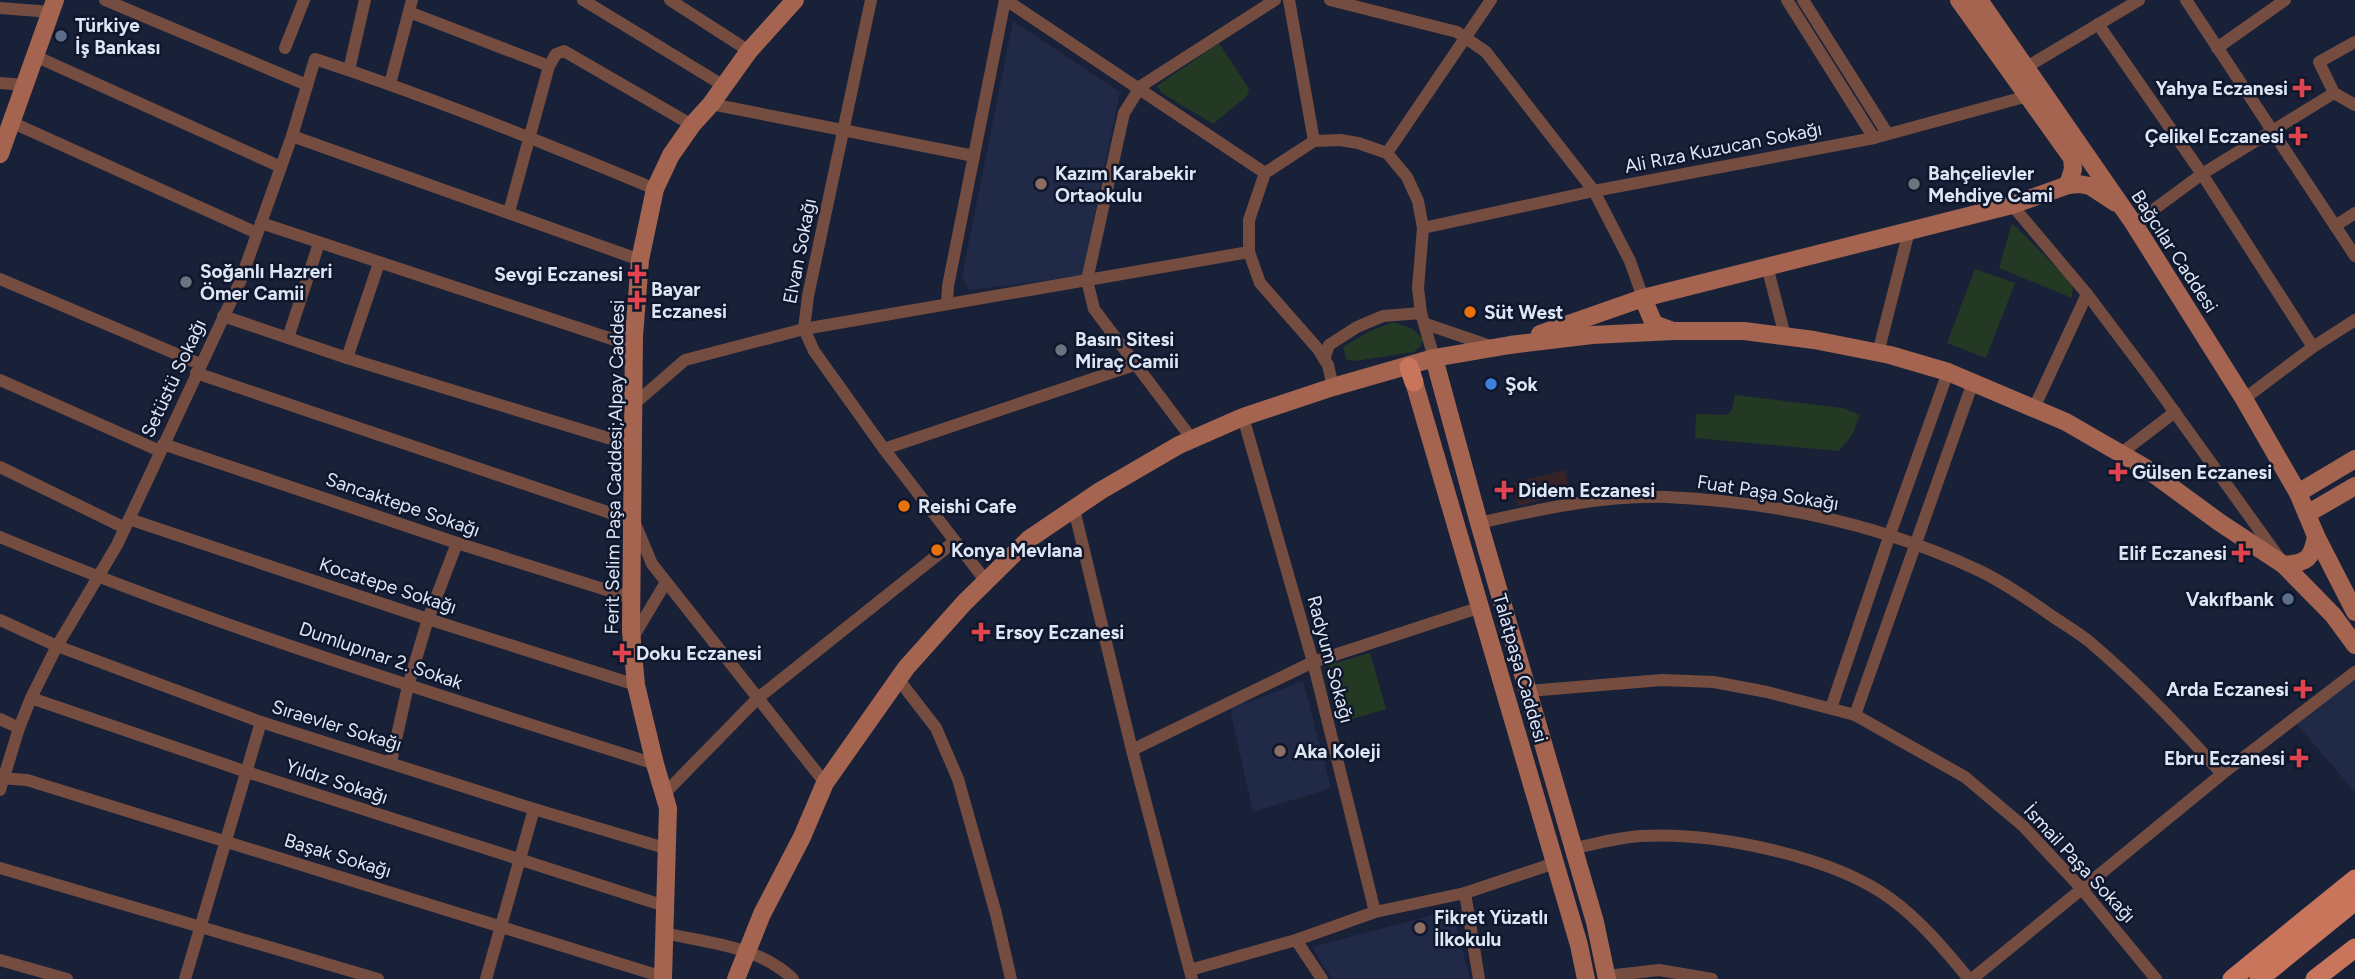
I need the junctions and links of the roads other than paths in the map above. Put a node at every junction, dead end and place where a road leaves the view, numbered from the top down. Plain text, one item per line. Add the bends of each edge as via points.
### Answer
1 (106, 0) edge
2 (304, 0) edge
3 (365, 0) edge
4 (583, 0) edge
5 (670, 0) edge
6 (795, 0) edge
7 (871, 0) edge
8 (1006, 0) edge
9 (1275, 0) edge
10 (1289, 0) edge
11 (1329, 0) edge
12 (1491, 0) edge
13 (1787, 0) edge
14 (1803, 0) edge
15 (1959, 0) edge
16 (2186, 0) edge
17 (2285, 0) edge
18 (1982, 1) edge
19 (2132, 2) edge
20 (53, 6) edge
21 (411, 6) edge
22 (0, 8) edge
23 (2098, 24) junction
24 (1465, 38) junction
25 (2355, 42) edge
26 (285, 48) dead end
27 (2217, 48) junction
28 (749, 51) junction
29 (35, 56) junction
30 (549, 66) junction
31 (2025, 68) junction
32 (349, 70) junction
33 (0, 83) edge
34 (390, 84) junction
35 (25, 85) junction
36 (307, 85) junction
37 (724, 86) junction
38 (1139, 89) junction
39 (2334, 93) junction
40 (2028, 96) junction
41 (711, 104) junction
42 (2355, 105) edge
43 (11, 122) junction
44 (692, 125) junction
45 (843, 130) junction
46 (2272, 131) junction
47 (1887, 133) junction
48 (292, 136) junction
49 (530, 137) junction
50 (1874, 138) junction
51 (1314, 141) junction
52 (1387, 153) junction
53 (0, 154) edge
54 (974, 156) junction
55 (281, 167) junction
56 (1265, 173) junction
57 (2202, 174) junction
58 (2068, 185) junction
59 (656, 189) junction
60 (1594, 191) junction
61 (2012, 205) junction
62 (2122, 206) junction
63 (509, 212) junction
64 (2355, 213) edge
65 (2134, 224) junction
66 (2335, 226) junction
67 (259, 228) junction
68 (1423, 228) junction
69 (1909, 231) junction
70 (319, 243) junction
71 (1249, 252) junction
72 (2355, 256) edge
73 (640, 260) junction
74 (379, 263) junction
75 (1767, 266) junction
76 (0, 279) edge
77 (1087, 280) junction
78 (2087, 294) junction
79 (1643, 298) junction
80 (947, 304) junction
81 (223, 316) junction
82 (1424, 319) junction
83 (2355, 320) edge
84 (804, 329) junction
85 (1674, 331) junction
86 (1785, 336) junction
87 (288, 338) junction
88 (1502, 346) junction
89 (636, 347) junction
90 (2313, 347) junction
91 (1878, 353) junction
92 (347, 358) junction
93 (1434, 358) junction
94 (1324, 359) junction
95 (1137, 364) junction
96 (198, 368) junction
97 (1948, 372) junction
98 (1411, 374) junction
99 (0, 380) edge
100 (1973, 382) junction
101 (1334, 387) junction
102 (2244, 399) junction
103 (633, 405) junction
104 (2034, 408) junction
105 (2175, 412) junction
106 (1243, 417) junction
107 (1192, 439) junction
108 (634, 446) junction
109 (161, 447) junction
110 (884, 449) junction
111 (2120, 453) junction
112 (2355, 459) edge
113 (0, 467) edge
114 (2355, 486) edge
115 (2298, 493) junction
116 (1074, 509) junction
117 (2307, 514) junction
118 (634, 521) junction
119 (127, 523) junction
120 (1479, 523) junction
121 (2316, 536) junction
122 (0, 537) edge
123 (1889, 537) junction
124 (955, 541) junction
125 (457, 543) junction
126 (1914, 543) junction
127 (632, 561) junction
128 (652, 564) junction
129 (2284, 565) junction
130 (97, 578) junction
131 (985, 580) junction
132 (666, 582) junction
133 (632, 598) junction
134 (1481, 607) junction
135 (2355, 612) edge
136 (428, 619) junction
137 (0, 620) edge
138 (632, 639) junction
139 (2355, 645) edge
140 (57, 646) junction
141 (1313, 662) junction
142 (2355, 671) edge
143 (899, 680) junction
144 (636, 685) junction
145 (408, 686) junction
146 (1528, 691) junction
147 (31, 698) junction
148 (758, 698) junction
149 (1831, 708) junction
150 (1854, 715) junction
151 (0, 719) edge
152 (261, 722) junction
153 (19, 728) junction
154 (1132, 750) junction
155 (391, 762) junction
156 (654, 764) junction
157 (247, 772) junction
158 (2222, 774) junction
159 (1, 783) edge
160 (825, 783) junction
161 (665, 793) junction
162 (534, 809) junction
163 (226, 840) junction
164 (1574, 848) junction
165 (668, 849) junction
166 (520, 860) junction
167 (1555, 863) junction
168 (0, 869) edge
169 (2355, 879) edge
170 (2081, 888) junction
171 (1465, 893) junction
172 (2355, 901) edge
173 (665, 906) junction
174 (1375, 912) junction
175 (2355, 917) edge
176 (501, 926) junction
177 (201, 928) junction
178 (664, 933) junction
179 (1296, 940) junction
180 (2355, 948) edge
181 (747, 951) junction
182 (0, 960) edge
183 (1191, 975) edge
184 (663, 978) edge
185 (1607, 978) edge
186 (67, 979) edge
187 (185, 979) edge
188 (378, 979) edge
189 (486, 979) edge
190 (736, 979) edge
191 (793, 979) edge
192 (1012, 979) edge
193 (1322, 979) edge
194 (1479, 979) edge
195 (1586, 979) edge
196 (1712, 979) edge
197 (1970, 979) edge
198 (2156, 979) edge
199 (2232, 979) edge
200 (2259, 979) edge
201 (2280, 979) edge
202 (2315, 979) edge

1 - 36 street
2 - 26 street
3 - 32 street
4 - 37 street
5 - 28 street
6 - 28 main road, Ferit Selim Paşa Caddesi;Alpay Caddesi
7 - 45 street, Elvan Sokağı
8 - 38 street
8 - 54 street
9 - 38 street
10 - 51 street
11 - 24 street via 1457,32
12 - 24 street
13 - 50 street
14 - 47 street
15 - 40 main road
16 - 27 street
17 - 27 street
18 - 31 main road, Bağcılar Caddesi
19 - 23 street
20 - 22 street
20 - 29 main road
21 - 30 street
21 - 34 street
23 - 31 street
23 - 57 street
24 - 52 street
24 - 60 street via 1486,52
25 - 39 street via 2319,62
27 - 46 street
28 - 37 main road, Ferit Selim Paşa Caddesi;Alpay Caddesi
29 - 35 main road
29 - 55 street
30 - 44 street via 556,54 564,51
30 - 49 street
31 - 62 main road, Bağcılar Caddesi
32 - 34 street
32 - 36 street, Setüstü Sokağı via 315,60
33 - 35 street
34 - 49 street
35 - 43 main road
36 - 48 street, Setüstü Sokağı
37 - 41 main road, Ferit Selim Paşa Caddesi;Alpay Caddesi
38 - 56 street
38 - 77 street via 1124,113
39 - 42 street
39 - 46 street
40 - 47 street, Ali Rıza Kuzucan Sokağı
40 - 58 main road via 2072,158
41 - 44 main road, Ferit Selim Paşa Caddesi;Alpay Caddesi
41 - 45 street
43 - 53 main road
43 - 67 street
44 - 59 main road, Ferit Selim Paşa Caddesi;Alpay Caddesi via 671,155
45 - 54 street
45 - 84 street, Elvan Sokağı
46 - 57 street
46 - 66 street
47 - 50 street, Ali Rıza Kuzucan Sokağı
48 - 55 street, Setüstü Sokağı
48 - 63 street
49 - 59 street
49 - 63 street
50 - 60 street, Ali Rıza Kuzucan Sokağı
51 - 52 street via 1349,141
51 - 56 street
52 - 68 street via 1419,201
54 - 80 street
55 - 67 street, Setüstü Sokağı
56 - 71 street via 1249,220
57 - 65 street
57 - 90 street
58 - 61 main road
58 - 62 main road via 2090,187
59 - 73 main road, Ferit Selim Paşa Caddesi;Alpay Caddesi
60 - 68 street, Ali Rıza Kuzucan Sokağı
60 - 79 street via 1630,261
61 - 69 main road
61 - 78 street
62 - 65 main road, Bağcılar Caddesi
63 - 73 street
64 - 66 street
65 - 102 main road, Bağcılar Caddesi
66 - 72 street
67 - 70 street
67 - 81 street, Setüstü Sokağı
68 - 82 street via 1418,288
69 - 75 main road
69 - 91 street
70 - 74 street
70 - 87 street
71 - 77 street
71 - 94 street via 1260,284
73 - 89 main road, Ferit Selim Paşa Caddesi;Alpay Caddesi
74 - 89 street
74 - 92 street
75 - 79 main road
75 - 86 street
76 - 96 street
77 - 80 street
77 - 95 street via 1094,309
78 - 104 street
78 - 105 street
79 - 85 main road via 1654,324
79 - 88 main road
80 - 84 street
81 - 87 street
81 - 96 street, Setüstü Sokağı
82 - 88 street
82 - 93 street
82 - 94 street via 1383,316 1329,345
83 - 90 street
84 - 103 street via 685,360
84 - 110 street, Elvan Sokağı via 814,351
85 - 86 main road
85 - 88 main road
86 - 91 main road
87 - 92 street
88 - 93 main road
89 - 103 main road, Ferit Selim Paşa Caddesi;Alpay Caddesi
90 - 102 street
91 - 97 main road
92 - 108 street
93 - 98 main road
93 - 120 main road, Talatpaşa Caddesi
94 - 101 street
95 - 107 street
95 - 110 street
96 - 109 street, Setüstü Sokağı
96 - 118 street
97 - 100 main road
97 - 123 street
98 - 101 main road
98 - 134 main road, Talatpaşa Caddesi
99 - 109 street, Sancaktepe Sokağı
100 - 104 main road
100 - 126 street
101 - 106 main road
102 - 115 main road, Bağcılar Caddesi
103 - 108 main road, Ferit Selim Paşa Caddesi;Alpay Caddesi
104 - 111 main road
105 - 111 street
105 - 129 street
106 - 107 main road
106 - 141 street, Radyum Sokağı
107 - 116 main road
108 - 118 main road, Ferit Selim Paşa Caddesi;Alpay Caddesi
109 - 119 street, Setüstü Sokağı
109 - 125 street, Sancaktepe Sokağı
110 - 124 street, Elvan Sokağı
111 - 129 main road
112 - 115 main road
113 - 119 street, Kocatepe Sokağı
114 - 117 main road
115 - 117 main road, Bağcılar Caddesi
116 - 131 main road via 1029,539
116 - 154 street
117 - 121 main road, Bağcılar Caddesi
118 - 127 main road, Ferit Selim Paşa Caddesi;Alpay Caddesi
118 - 128 street
119 - 130 street, Setüstü Sokağı
119 - 136 street, Kocatepe Sokağı
120 - 123 street, Fuat Paşa Sokağı via 1548,508 1666,497 1821,516
120 - 146 main road, Talatpaşa Caddesi
121 - 129 main road via 2306,561
121 - 135 main road, Bağcılar Caddesi
122 - 130 street, Dumlupınar 2. Sokak
123 - 126 street, Fuat Paşa Sokağı
123 - 149 street
124 - 131 street, Elvan Sokağı
124 - 148 street
125 - 133 street, Sancaktepe Sokağı
125 - 136 street
126 - 150 street
126 - 158 street, Fuat Paşa Sokağı via 1991,577 2090,641 2171,717
127 - 128 street
127 - 133 main road, Ferit Selim Paşa Caddesi;Alpay Caddesi
128 - 132 street
129 - 139 main road
130 - 140 street, Setüstü Sokağı
130 - 145 street, Dumlupınar 2. Sokak
131 - 143 main road
132 - 138 street
132 - 148 street
133 - 138 main road, Ferit Selim Paşa Caddesi;Alpay Caddesi
134 - 141 street
134 - 167 main road, Talatpaşa Caddesi
136 - 144 street, Kocatepe Sokağı
136 - 145 street
137 - 140 street, Sıraevler Sokağı
138 - 144 main road, Ferit Selim Paşa Caddesi;Alpay Caddesi
140 - 147 street, Setüstü Sokağı
140 - 152 street, Sıraevler Sokağı
141 - 154 street
141 - 174 street, Radyum Sokağı
142 - 158 street
143 - 160 main road
143 - 192 street via 936,728 958,779
144 - 156 main road, Ferit Selim Paşa Caddesi;Alpay Caddesi
145 - 155 street
145 - 156 street, Dumlupınar 2. Sokak
146 - 149 street, İsmail Paşa Sokağı via 1662,680 1714,682
146 - 164 main road, Talatpaşa Caddesi
147 - 153 street
147 - 157 street, Yıldız Sokağı
148 - 160 street
148 - 161 street
149 - 150 street, İsmail Paşa Sokağı
150 - 170 street, İsmail Paşa Sokağı via 1965,777 2023,826
151 - 153 street
152 - 155 street, Sıraevler Sokağı
152 - 157 street
153 - 159 street
154 - 183 street
155 - 162 street, Sıraevler Sokağı
156 - 161 main road, Ferit Selim Paşa Caddesi;Alpay Caddesi
157 - 163 street
157 - 166 street, Yıldız Sokağı
158 - 170 street
159 - 163 street, Başak Sokağı via 27,780
160 - 181 main road
161 - 165 main road, Ferit Selim Paşa Caddesi;Alpay Caddesi
162 - 165 street, Sıraevler Sokağı
162 - 166 street
163 - 176 street, Başak Sokağı
163 - 177 street
164 - 185 main road, Talatpaşa Caddesi
164 - 197 street via 1639,835 1690,835 1756,847 1838,870 1890,898 1933,936
165 - 173 main road, Ferit Selim Paşa Caddesi;Alpay Caddesi
166 - 173 street, Yıldız Sokağı
166 - 176 street
167 - 171 street
167 - 195 main road, Talatpaşa Caddesi
168 - 177 street
169 - 199 main road
170 - 197 street
170 - 198 street, İsmail Paşa Sokağı
171 - 174 street
171 - 194 street
172 - 200 main road
173 - 178 main road, Ferit Selim Paşa Caddesi;Alpay Caddesi
174 - 179 street
175 - 201 main road
176 - 184 street, Başak Sokağı
176 - 189 street
177 - 187 street
177 - 188 street
178 - 181 street
178 - 184 main road, Ferit Selim Paşa Caddesi;Alpay Caddesi
179 - 183 street
179 - 193 street
180 - 202 main road
181 - 190 main road
181 - 191 street via 782,968
182 - 186 street
185 - 196 street via 1659,970

